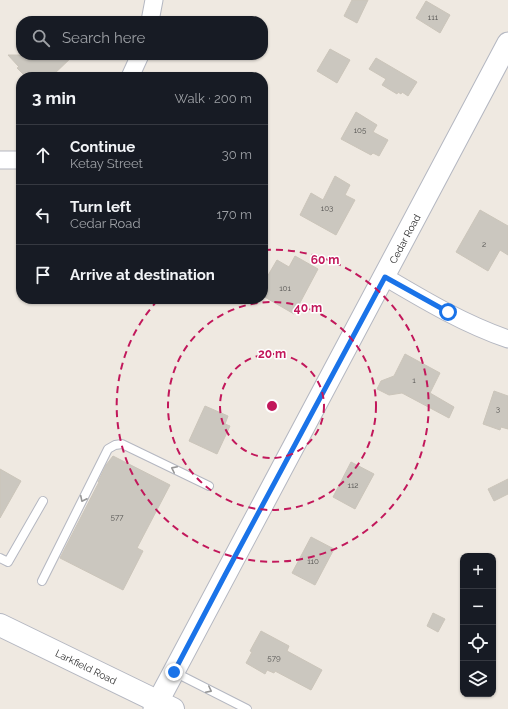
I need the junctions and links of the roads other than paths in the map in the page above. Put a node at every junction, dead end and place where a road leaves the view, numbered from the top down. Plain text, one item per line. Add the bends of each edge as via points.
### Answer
1 (154, 0) edge
2 (151, 16) edge
3 (508, 43) edge
4 (138, 60) edge
5 (132, 72) edge
6 (0, 160) edge
7 (16, 160) edge
8 (385, 277) junction
9 (508, 339) edge
10 (210, 486) dead end
11 (43, 501) dead end
12 (0, 558) edge
13 (42, 581) dead end
14 (0, 625) edge
15 (174, 672) junction
16 (162, 706) edge
17 (247, 709) edge

1 - 2 street
3 - 8 street, Cedar Road
4 - 5 street
6 - 7 street
8 - 9 street via 461,319
8 - 15 street, Cedar Road
10 -> 13 lane via 122,444 115,445 108,449
11 - 12 lane via 8,562
14 - 16 main road, Larkfield Road
15 - 16 street, Cedar Road
15 -> 17 lane

